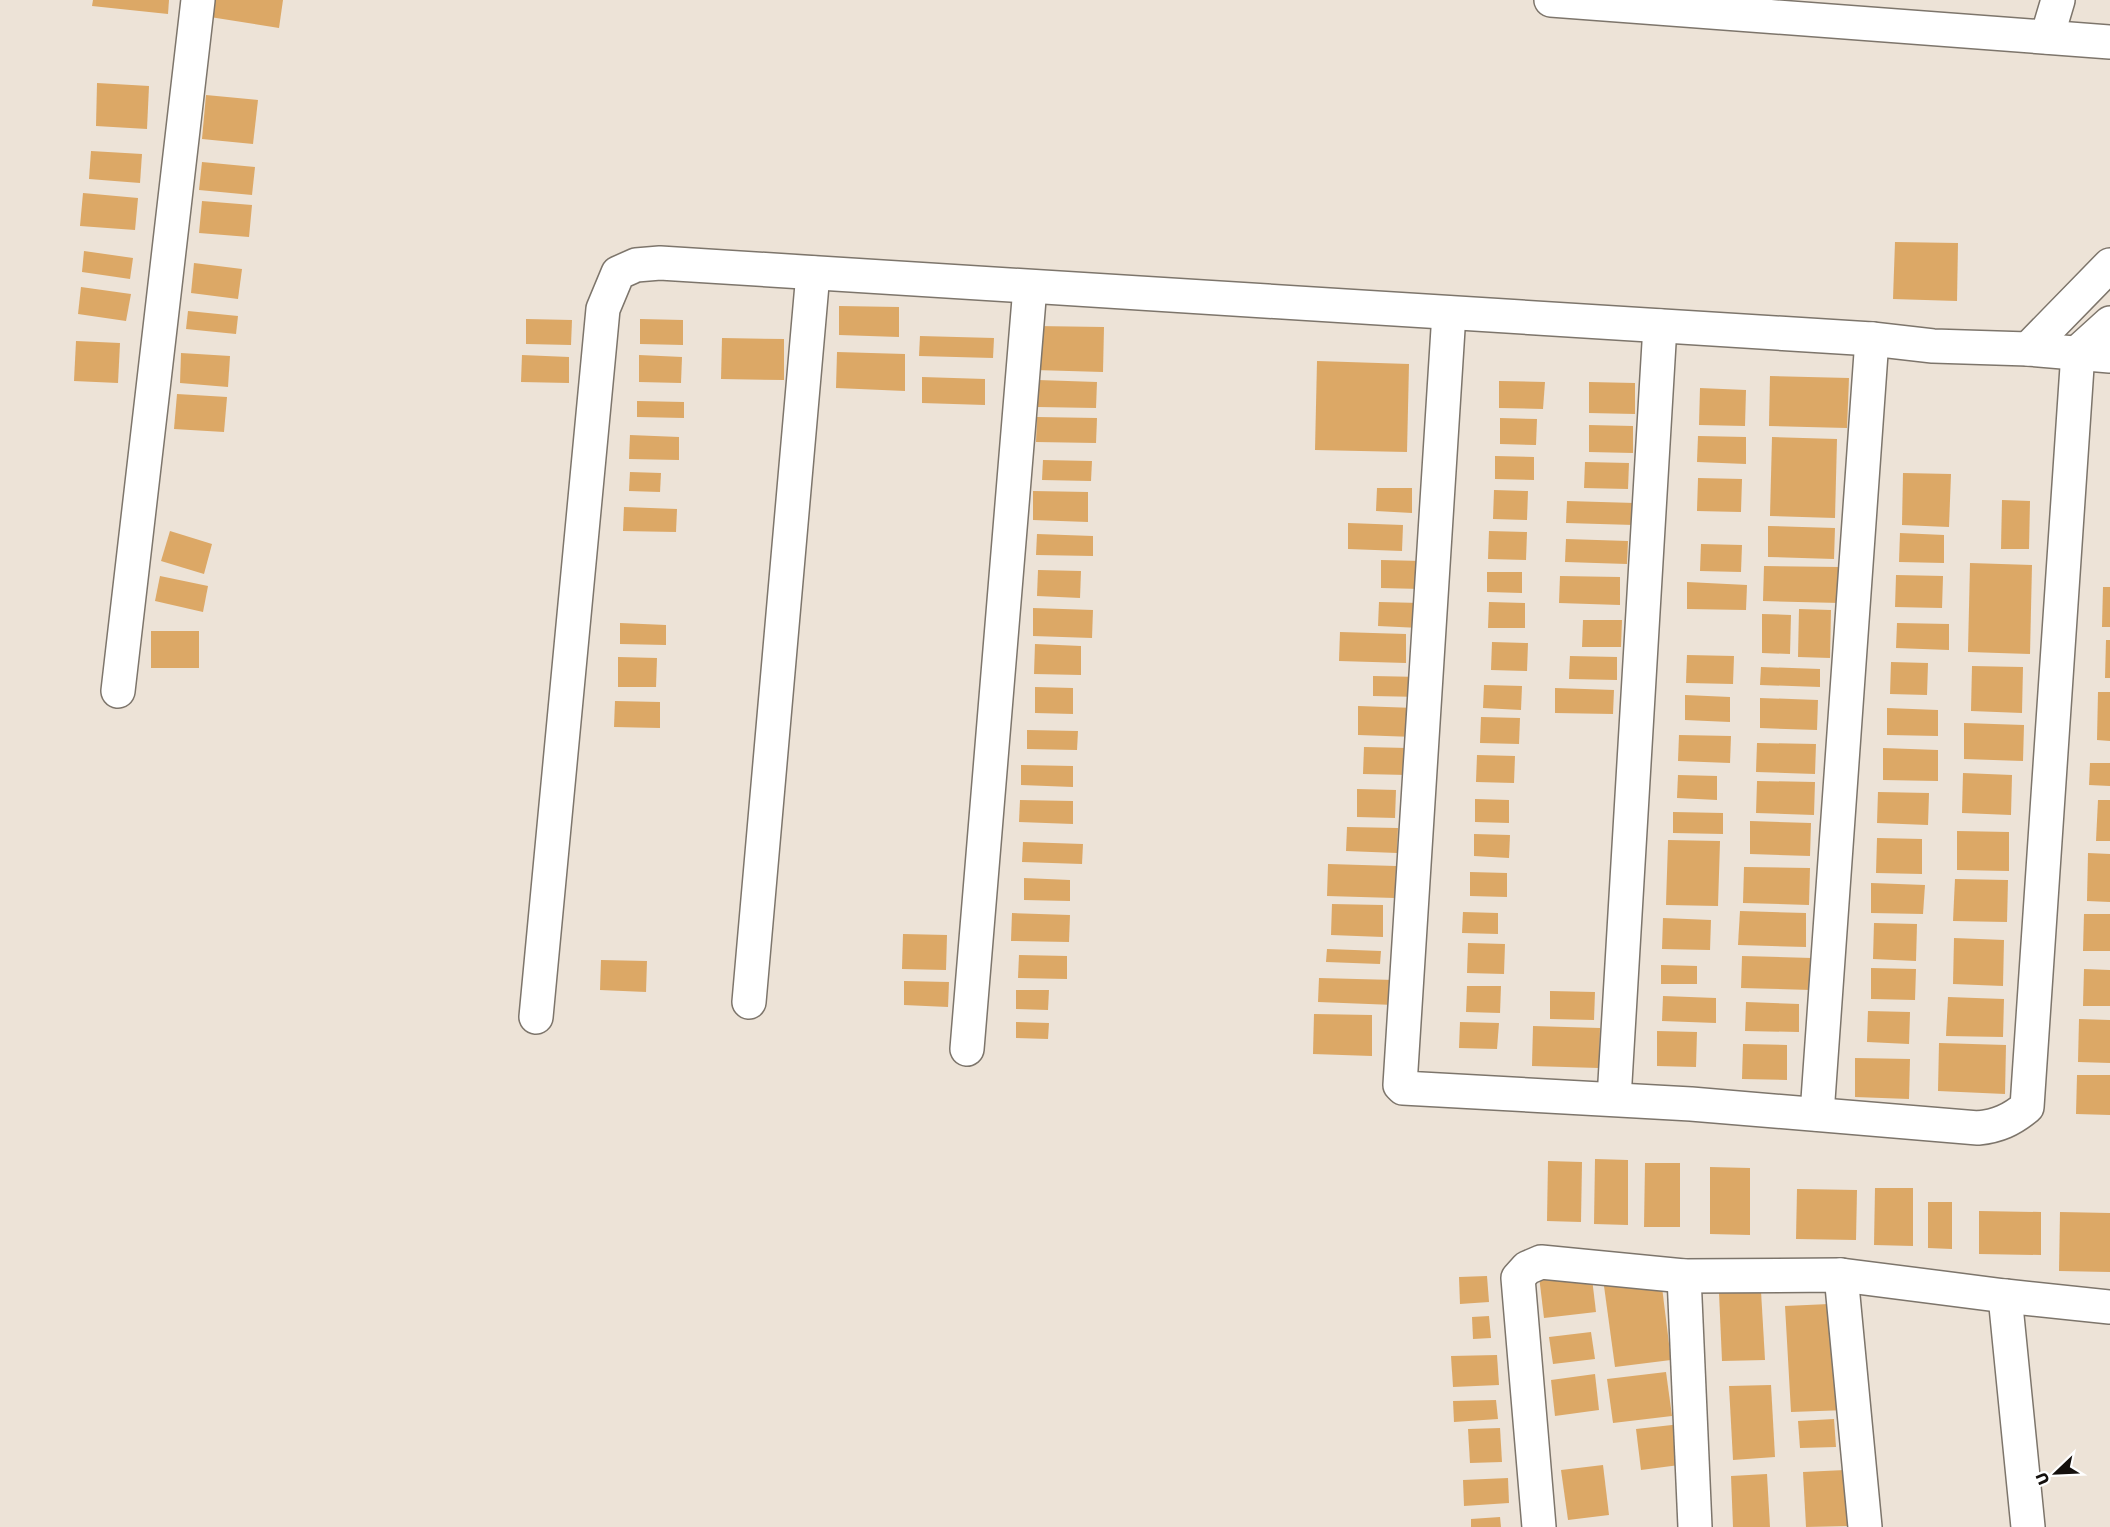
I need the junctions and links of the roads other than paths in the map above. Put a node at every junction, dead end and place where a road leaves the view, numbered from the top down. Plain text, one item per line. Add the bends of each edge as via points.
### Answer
1 (198, 0) edge
2 (1551, 0) edge
3 (2058, 0) edge
4 (1826, 10) edge
5 (2047, 37) junction
6 (2110, 42) edge
7 (2110, 265) edge
8 (813, 273) junction
9 (1030, 287) junction
10 (1449, 313) junction
11 (2110, 323) edge
12 (1660, 326) junction
13 (1872, 339) junction
14 (2028, 350) junction
15 (2078, 352) junction
16 (2110, 356) edge
17 (118, 690) dead end
18 (749, 1002) dead end
19 (536, 1017) dead end
20 (967, 1049) dead end
21 (1614, 1100) junction
22 (1817, 1114) junction
23 (1841, 1275) junction
24 (1684, 1276) junction
25 (2005, 1296) junction
26 (2110, 1307) edge
27 (1539, 1527) edge
28 (1695, 1527) edge
29 (1865, 1527) edge
30 (2028, 1527) edge

1 - 17 street
2 - 4 street
3 - 5 street
4 - 5 street
5 - 6 street
7 - 14 street
8 - 9 street
8 - 18 street
8 - 19 street via 660,263 636,266 618,273 603,309
9 - 10 street
9 - 20 street
10 - 12 street
10 - 21 street via 1400,1085
11 - 15 street
12 - 13 street
12 - 21 street
13 - 14 street
13 - 22 street
14 - 15 street
15 - 16 street
15 - 22 street via 2027,1107 2010,1120 1978,1128
21 - 22 street
23 - 24 street
23 - 25 street
23 - 29 street
24 - 27 street via 1541,1262 1527,1268 1518,1278
24 - 28 street
25 - 26 street
25 - 30 street

